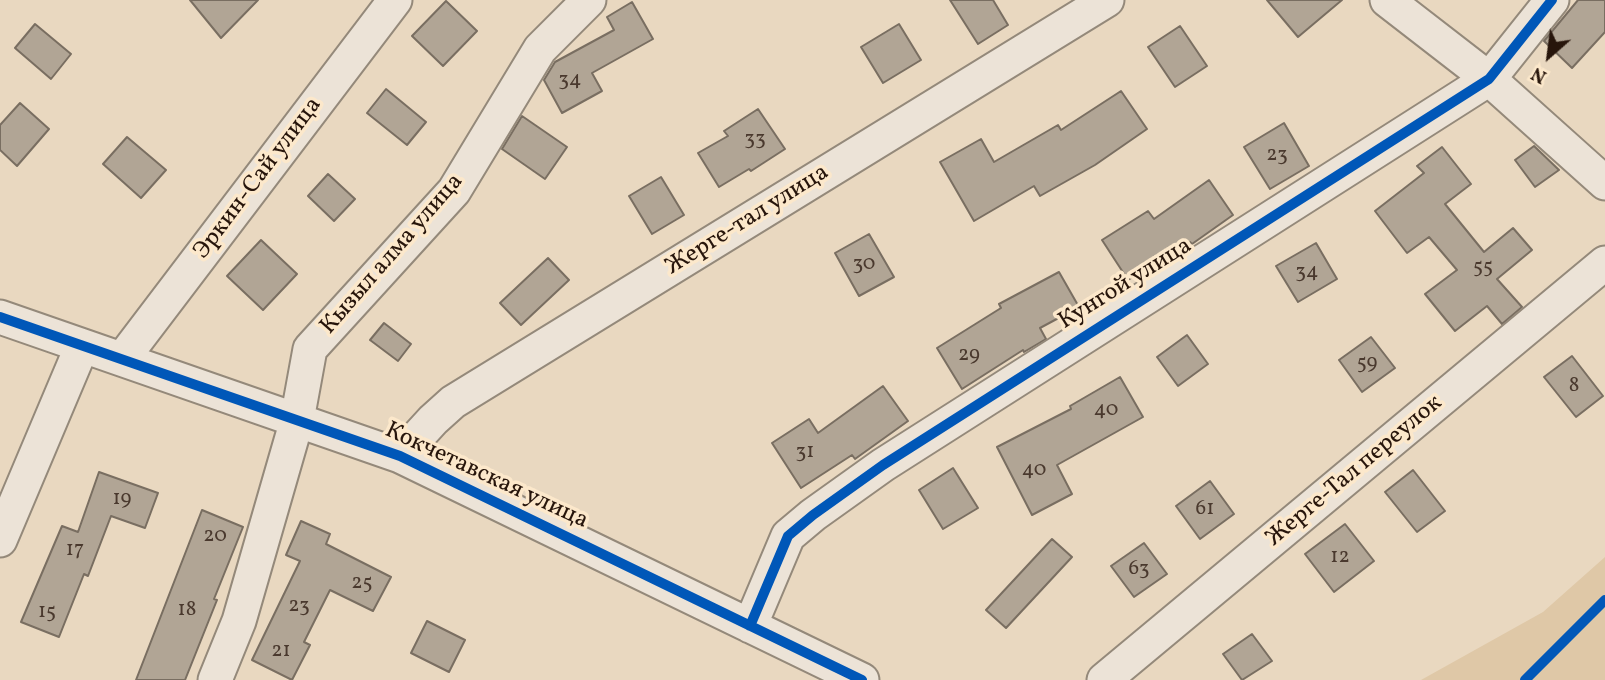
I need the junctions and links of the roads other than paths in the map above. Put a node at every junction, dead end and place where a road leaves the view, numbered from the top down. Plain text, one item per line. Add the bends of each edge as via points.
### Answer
1 (396, 0) edge
2 (589, 0) edge
3 (1107, 0) edge
4 (1387, 0) edge
5 (1552, 0) edge
6 (1489, 79) junction
7 (1605, 183) edge
8 (1605, 263) edge
9 (0, 317) edge
10 (82, 346) junction
11 (123, 358) junction
12 (298, 420) junction
13 (400, 456) junction
14 (0, 540) edge
15 (750, 626) junction
16 (215, 680) edge
17 (862, 680) edge
18 (1104, 680) edge

1 - 11 street, Эркин-Сай улица
2 - 12 street, Кызыл алма улица via 540,49 454,191 310,349
3 - 13 street, Жерге-тал улица via 453,402
4 - 6 street
5 - 6 street, Кунгой улица
6 - 7 street
6 - 15 street, Кунгой улица via 883,465 813,515 788,536
8 - 18 street, Жерге-Тал переулок
9 - 10 street, Кокчетавская улица
10 - 11 street, Кокчетавская улица
10 - 14 street
11 - 12 street, Кокчетавская улица
12 - 13 street, Кокчетавская улица
12 - 16 street, Кызыл алма улица via 239,621
13 - 15 street, Кокчетавская улица
15 - 17 street, Кокчетавская улица

